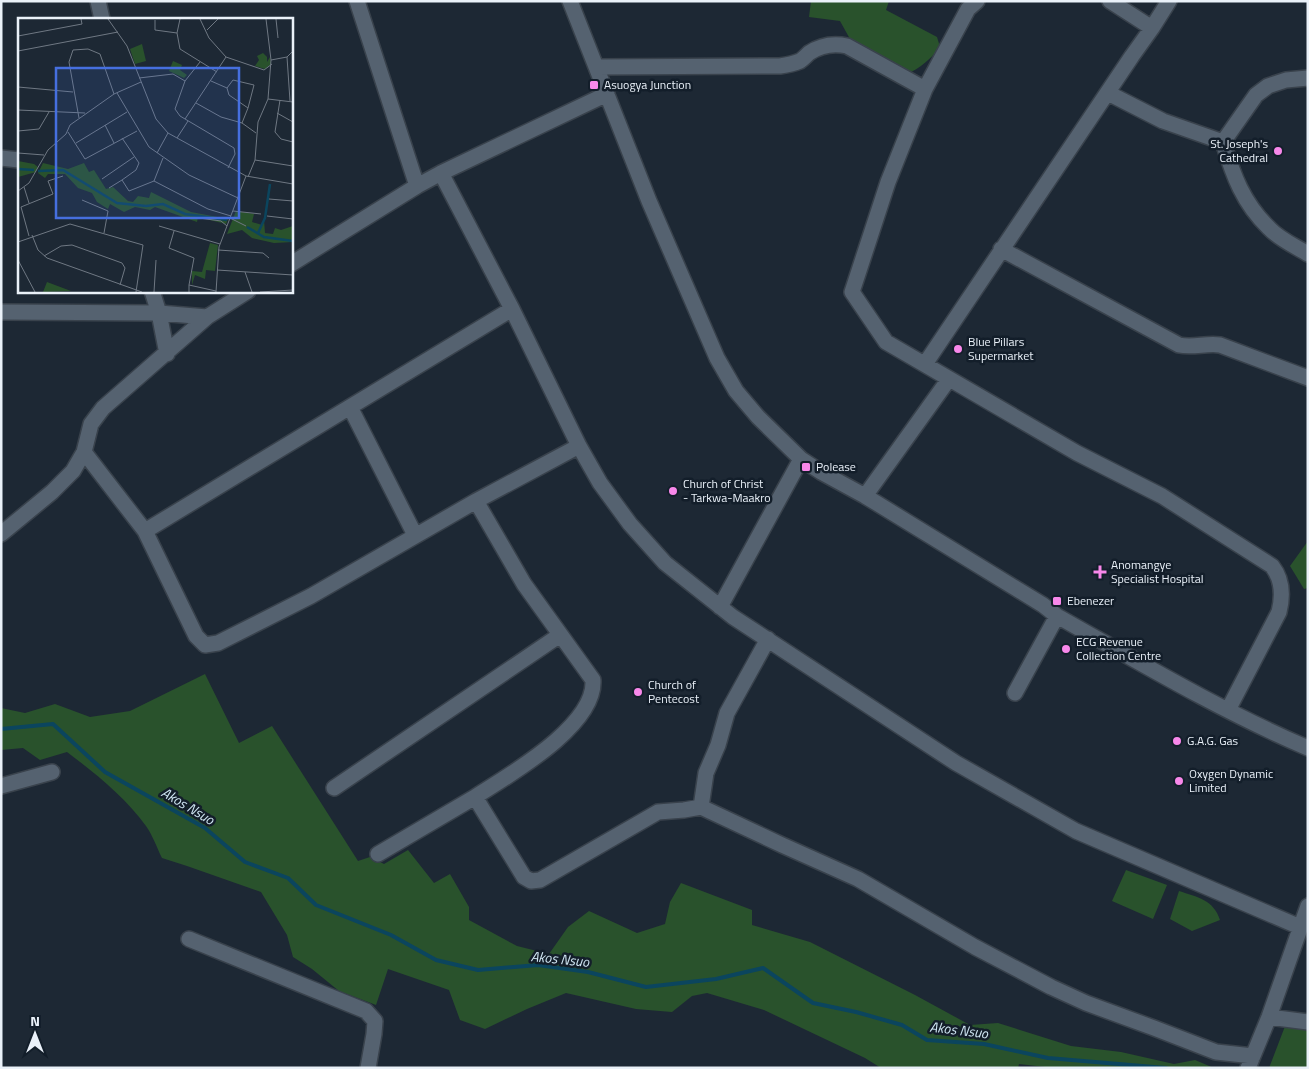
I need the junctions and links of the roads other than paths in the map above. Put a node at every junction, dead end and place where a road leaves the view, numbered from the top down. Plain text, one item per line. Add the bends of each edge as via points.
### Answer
1 (98, 1) edge
2 (357, 1) edge
3 (570, 1) edge
4 (977, 1) edge
5 (1110, 1) edge
6 (1169, 1) edge
7 (102, 18) edge
8 (1152, 28) junction
9 (596, 66) junction
10 (1308, 78) edge
11 (924, 89) junction
12 (607, 94) junction
13 (1108, 94) junction
14 (1223, 142) junction
15 (1, 158) edge
16 (18, 160) edge
17 (441, 173) junction
18 (417, 186) junction
19 (1001, 249) junction
20 (1308, 254) edge
21 (292, 263) edge
22 (152, 292) edge
23 (246, 292) edge
24 (512, 309) junction
25 (1, 312) edge
26 (159, 313) junction
27 (207, 317) junction
28 (166, 354) junction
29 (925, 364) junction
30 (1308, 378) edge
31 (949, 379) junction
32 (350, 407) junction
33 (579, 446) junction
34 (84, 452) junction
35 (801, 459) junction
36 (865, 496) junction
37 (476, 501) junction
38 (145, 531) junction
39 (1, 534) edge
40 (414, 535) junction
41 (720, 607) junction
42 (1057, 616) junction
43 (560, 635) junction
44 (768, 639) junction
45 (1015, 693) dead end
46 (1228, 710) junction
47 (1308, 748) edge
48 (52, 772) dead end
49 (1, 786) edge
50 (334, 788) dead end
51 (474, 797) junction
52 (701, 807) junction
53 (378, 854) dead end
54 (1308, 906) edge
55 (1300, 927) junction
56 (189, 939) dead end
57 (1269, 1017) junction
58 (1308, 1022) edge
59 (1250, 1062) edge
60 (368, 1068) edge

1 - 7 street
2 - 18 street
3 - 9 street
4 - 11 street via 968,9
5 - 8 street
6 - 8 street
8 - 13 street
9 - 11 street via 785,65 826,45 837,44 847,46
9 - 12 street
10 - 14 street via 1286,80 1268,86 1256,95
11 - 29 street via 888,182 852,292 886,342
12 - 17 street
12 - 35 street via 717,358 736,391
13 - 14 street via 1163,121
13 - 19 street
14 - 20 street via 1241,192 1252,208 1269,229
15 - 16 street
17 - 18 street
17 - 24 street
18 - 21 street
19 - 29 street
19 - 30 street via 1179,345 1220,345
22 - 26 street
23 - 27 street
24 - 32 street
24 - 33 street
25 - 26 street
26 - 27 street
26 - 28 street
27 - 28 street
28 - 34 street via 103,408 91,424
29 - 31 street
31 - 36 street
31 - 46 street via 1077,453 1162,496 1272,566 1282,591 1279,612
32 - 38 street
32 - 40 street
33 - 37 street
33 - 41 street via 600,483 630,524 665,563
34 - 38 street
34 - 39 street via 73,471 52,492
35 - 36 street
35 - 41 street
36 - 42 street
37 - 40 street
37 - 43 street via 524,584
38 - 40 street via 196,636 205,645 218,643 311,596
41 - 44 street
42 - 45 street
42 - 46 street
43 - 50 street
43 - 51 street via 593,680 594,688 587,705 573,725 532,761
44 - 52 street via 727,713 706,773
44 - 55 street via 956,763 1076,831
46 - 47 street
48 - 49 street
51 - 52 street via 524,877 531,881 540,880 658,812
51 - 53 street
52 - 59 street via 858,879 1051,987 1216,1052
54 - 55 street
55 - 57 street
56 - 60 street via 366,1011 375,1021
57 - 58 street
57 - 59 street

